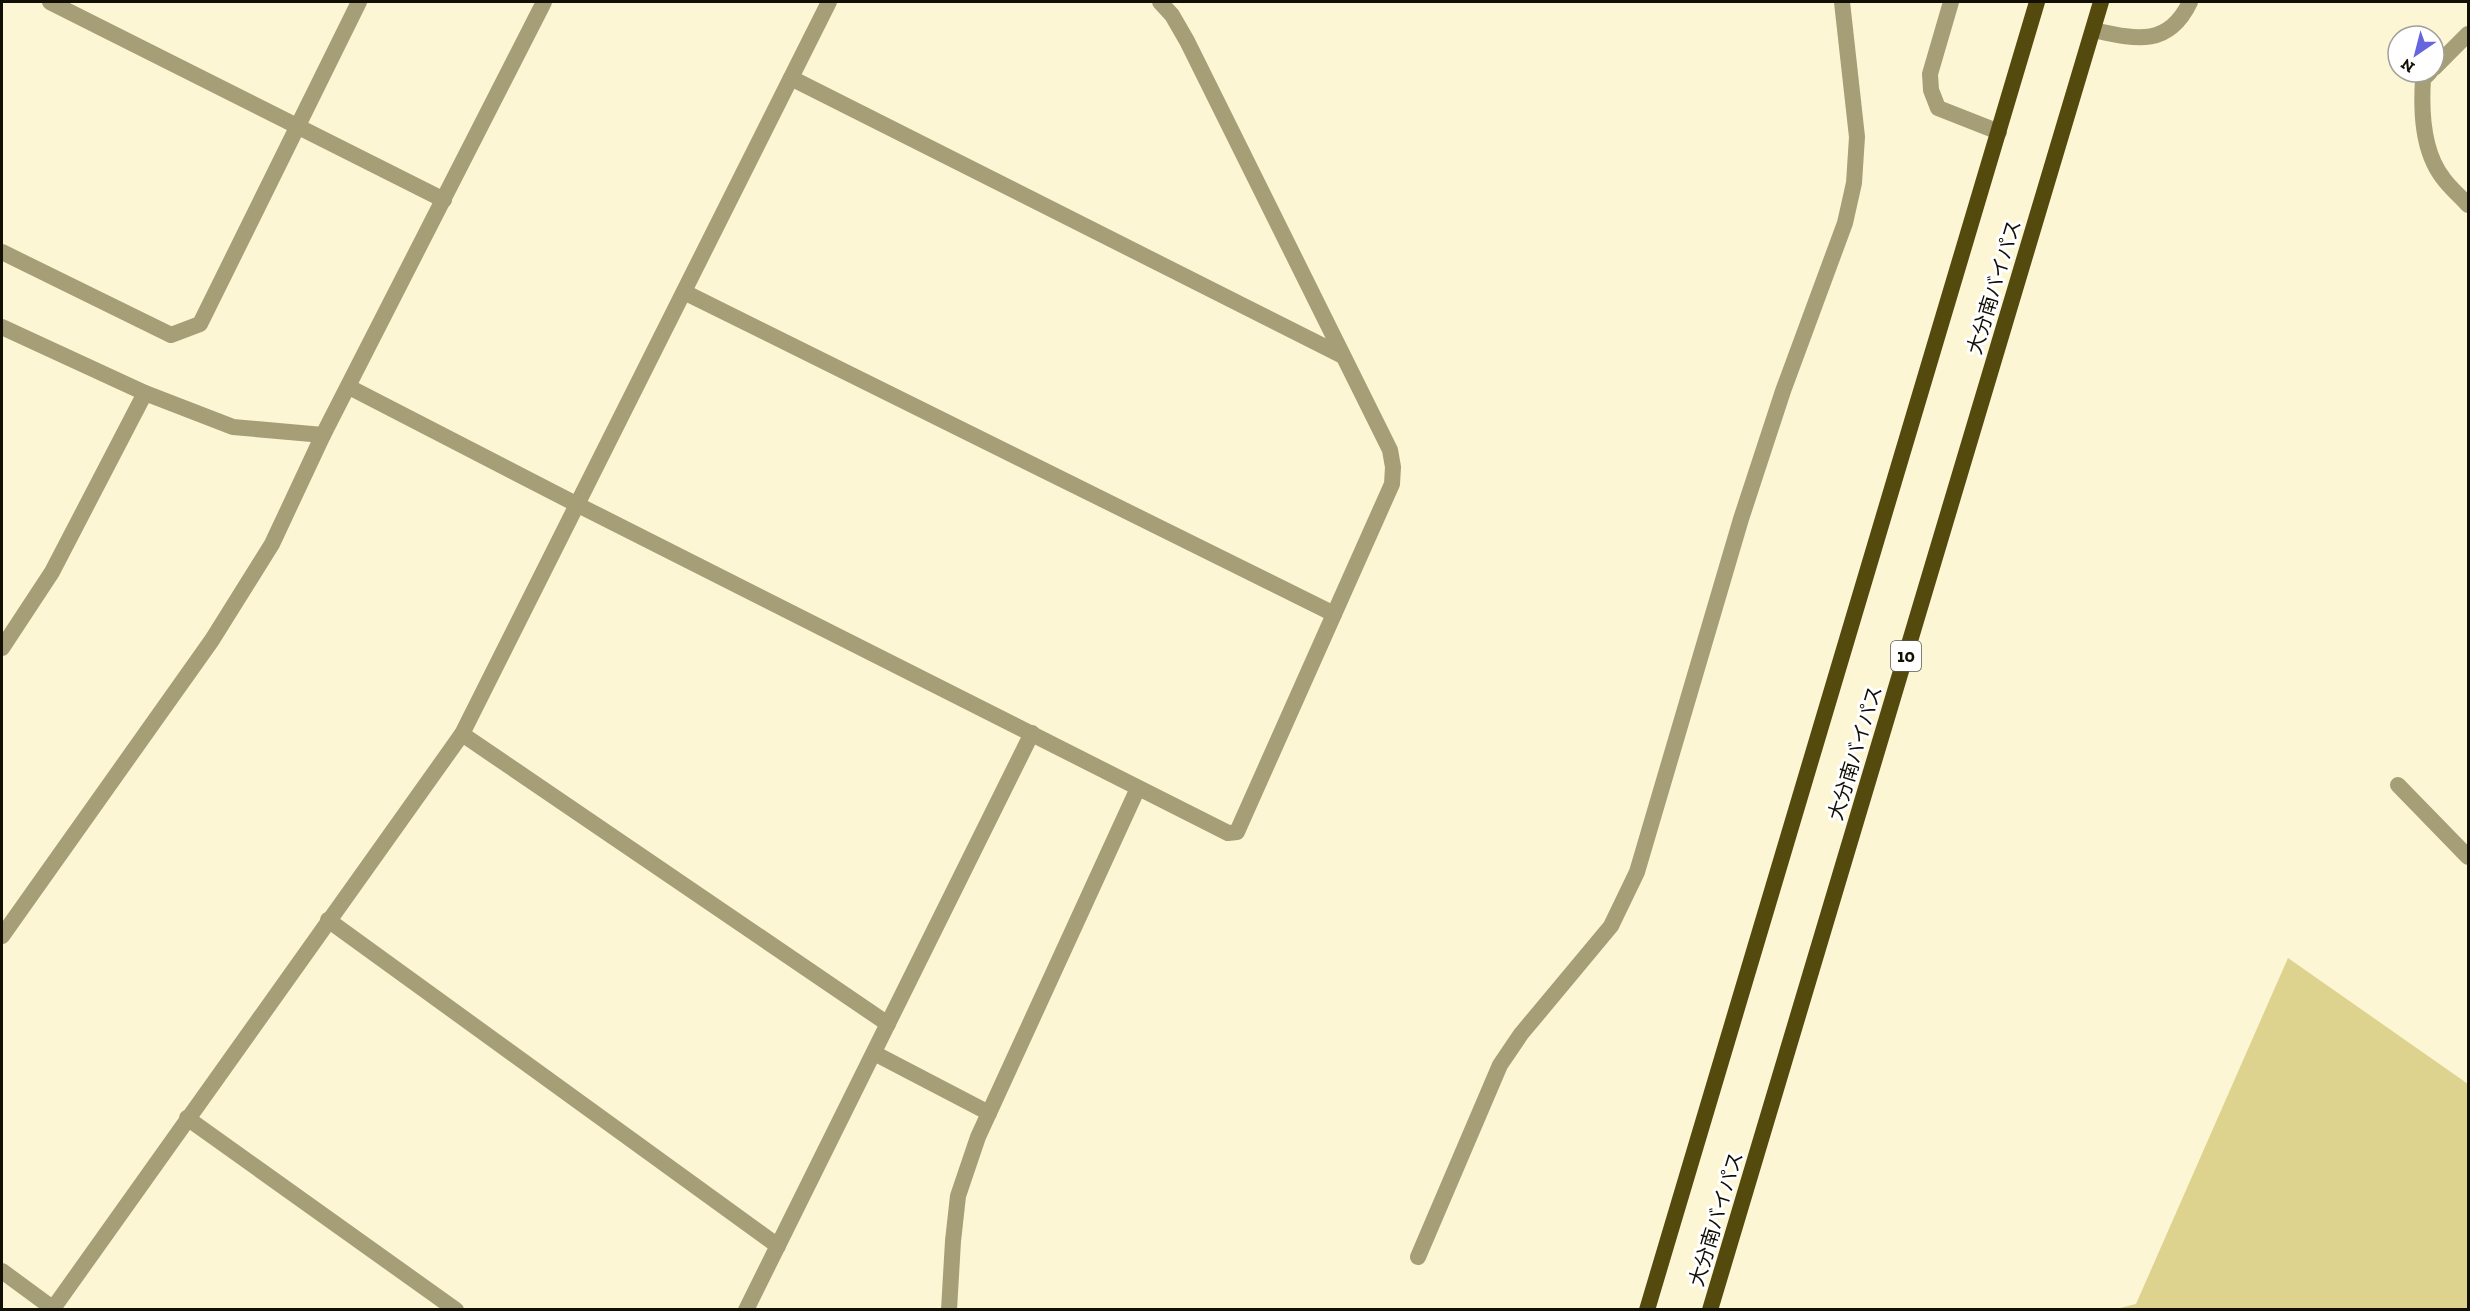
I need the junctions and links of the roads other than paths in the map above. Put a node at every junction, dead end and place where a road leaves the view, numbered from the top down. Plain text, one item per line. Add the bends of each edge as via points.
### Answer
1 (50, 2) edge
2 (359, 2) edge
3 (544, 2) edge
4 (829, 2) edge
5 (1160, 2) edge
6 (1842, 2) edge
7 (1951, 2) edge
8 (2037, 2) edge
9 (2101, 2) edge
10 (2190, 2) edge
11 (2092, 30) junction
12 (2469, 34) edge
13 (2446, 56) edge
14 (791, 78) junction
15 (2423, 84) edge
16 (297, 127) junction
17 (1999, 132) junction
18 (444, 200) junction
19 (2469, 205) edge
20 (2, 252) edge
21 (684, 292) junction
22 (2, 327) edge
23 (1343, 356) junction
24 (349, 387) junction
25 (145, 393) junction
26 (323, 435) junction
27 (578, 505) junction
28 (1334, 614) junction
29 (2, 648) edge
30 (462, 734) junction
31 (1032, 734) junction
32 (2398, 785) dead end
33 (1138, 788) junction
34 (2469, 857) edge
35 (328, 920) junction
36 (2, 936) edge
37 (888, 1024) junction
38 (874, 1053) junction
39 (989, 1113) junction
40 (187, 1118) junction
41 (778, 1246) junction
42 (1418, 1257) dead end
43 (2, 1272) edge
44 (54, 1309) edge
45 (456, 1310) edge
46 (746, 1310) edge
47 (949, 1310) edge
48 (1647, 1310) edge
49 (1710, 1310) edge

1 - 16 street
2 - 16 street
3 - 18 street
4 - 14 street
5 - 23 street via 1187,41
6 - 42 street via 1857,136 1854,183 1847,213 1741,519 1637,872 1611,926 1500,1065
7 - 17 street via 1930,74 1931,90 1938,108
8 - 17 highway, 大分南バイパス
9 - 11 highway, 大分南バイパス / 10
10 - 11 street via 2168,31 2151,37 2134,39
11 - 49 highway, 大分南バイパス / 10
12 - 13 street
14 - 21 street
14 - 23 street
15 - 19 street via 2421,112 2430,151 2442,177
16 - 18 street
16 - 20 street via 200,324 171,335
17 - 48 highway, 大分南バイパス
18 - 24 street
21 - 27 street
21 - 28 street
22 - 25 street
23 - 28 street via 1390,450 1393,467 1392,484
24 - 26 street
24 - 27 street
25 - 26 street via 233,427
25 - 29 street via 57,563
26 - 36 street via 272,544 224,621
27 - 30 street
27 - 31 street
28 - 33 street via 1237,832 1228,833
30 - 35 street
30 - 37 street
31 - 33 street
31 - 37 street
32 - 34 street
33 - 39 street
35 - 40 street
35 - 41 street
37 - 38 street
38 - 39 street
38 - 41 street
39 - 47 street via 958,1196
40 - 44 street
40 - 45 street
41 - 46 street
43 - 44 street

